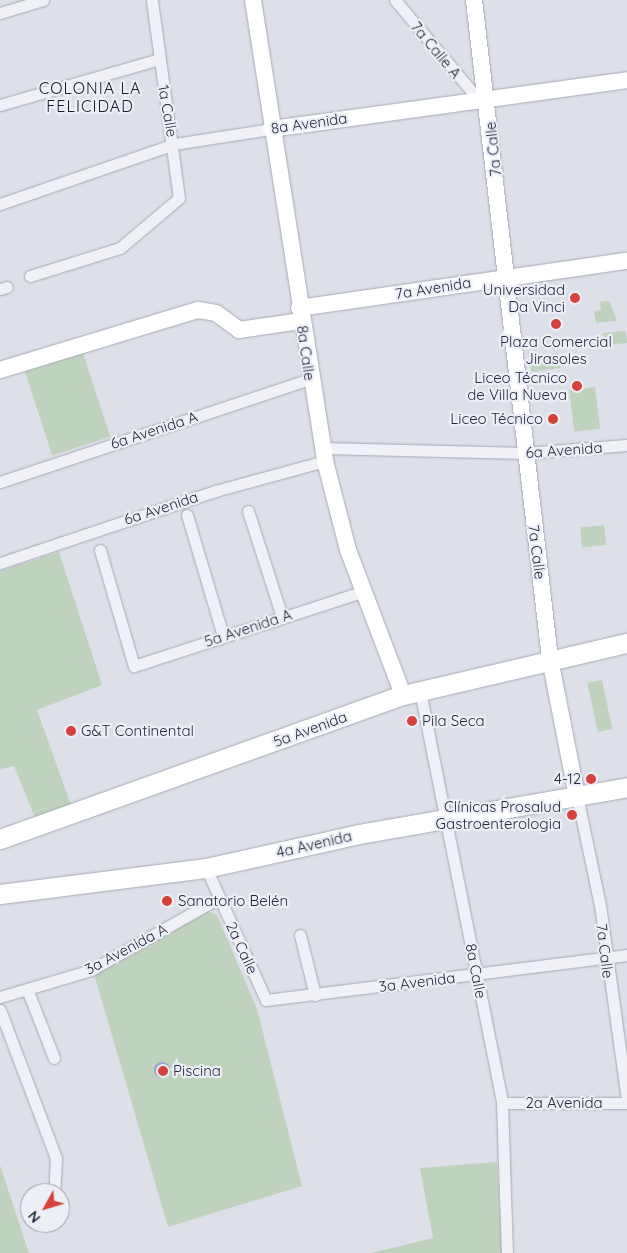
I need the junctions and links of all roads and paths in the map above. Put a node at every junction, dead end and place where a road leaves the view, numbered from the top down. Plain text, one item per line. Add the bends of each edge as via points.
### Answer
1 (152, 0) edge
2 (253, 0) edge
3 (395, 0) edge
4 (474, 0) edge
5 (35, 1) edge
6 (0, 13) edge
7 (159, 59) junction
8 (627, 80) edge
9 (482, 99) junction
10 (0, 105) edge
11 (271, 129) junction
12 (174, 144) junction
13 (0, 204) edge
14 (627, 261) edge
15 (30, 276) dead end
16 (507, 277) junction
17 (300, 314) junction
18 (0, 370) edge
19 (309, 379) junction
20 (627, 446) edge
21 (525, 453) junction
22 (323, 454) junction
23 (0, 482) edge
24 (248, 511) dead end
25 (187, 515) dead end
26 (100, 550) dead end
27 (0, 563) edge
28 (362, 592) junction
29 (282, 617) junction
30 (223, 636) junction
31 (627, 643) edge
32 (550, 659) junction
33 (411, 693) junction
34 (627, 787) edge
35 (577, 796) junction
36 (448, 819) junction
37 (0, 839) edge
38 (206, 868) junction
39 (0, 894) edge
40 (218, 898) junction
41 (300, 935) dead end
42 (627, 956) edge
43 (606, 959) junction
44 (477, 975) junction
45 (27, 989) junction
46 (315, 994) junction
47 (0, 996) edge
48 (266, 1000) joint
49 (0, 1010) edge
50 (54, 1058) dead end
51 (627, 1101) edge
52 (502, 1103) junction
53 (55, 1183) edge
54 (507, 1253) edge

1 - 7 street, 1a Calle
2 - 11 main road, 8a Calle
3 - 9 street, 7a Calle A
4 - 9 main road, 7a Calle
5 - 6 street
7 - 10 street
7 - 12 street, 1a Calle
8 - 9 main road, 8a Avenida
9 - 11 main road, 8a Avenida
9 - 16 main road, 7a Calle
11 - 12 street, 8a Avenida
11 - 17 main road, 8a Calle
12 - 13 street, 8a Avenida
12 - 15 street, 1a Calle via 180,195 162,216 115,251
14 - 16 main road, 7a Avenida
16 - 17 main road, 7a Avenida
16 - 21 main road, 7a Calle
17 - 18 main road, 7a Avenida via 244,331 216,313 198,310
17 - 19 main road, 8a Calle
19 - 22 main road, 8a Calle
19 - 23 street, 6a Avenida A
20 - 21 street, 6a Avenida
21 - 22 street, 6a Avenida
21 - 32 main road, 7a Calle
22 - 27 street, 6a Avenida
22 - 28 main road, 8a Calle
24 - 29 street
25 - 30 street
26 - 30 street, 5a Avenida A via 134,666
28 - 29 street, 5a Avenida A
28 - 33 main road, 8a Calle
29 - 30 street, 5a Avenida A
31 - 32 main road, 5a Avenida
32 - 33 main road, 5a Avenida
32 - 35 main road, 7a Calle
33 - 36 street, 8a Calle
33 - 37 main road, 5a Avenida
34 - 35 main road, 4a Avenida
35 - 36 main road, 4a Avenida
35 - 43 street, 7a Calle
36 - 38 main road, 4a Avenida
36 - 44 street, 8a Calle
38 - 39 main road, 4a Avenida
38 - 40 street, 2a Calle
40 - 45 street, 3a Avenida A via 91,970
40 - 48 street, 2a Calle
41 - 46 street
42 - 43 street, 3a Avenida
43 - 44 street, 3a Avenida
43 - 51 street, 7a Calle
44 - 46 street, 3a Avenida
44 - 52 street, 8a Calle
45 - 47 street, 3a Avenida A
45 - 50 street
46 - 48 street, 3a Avenida
49 - 53 street via 56,1158
51 - 52 street, 2a Avenida
52 - 54 street, 8a Calle

